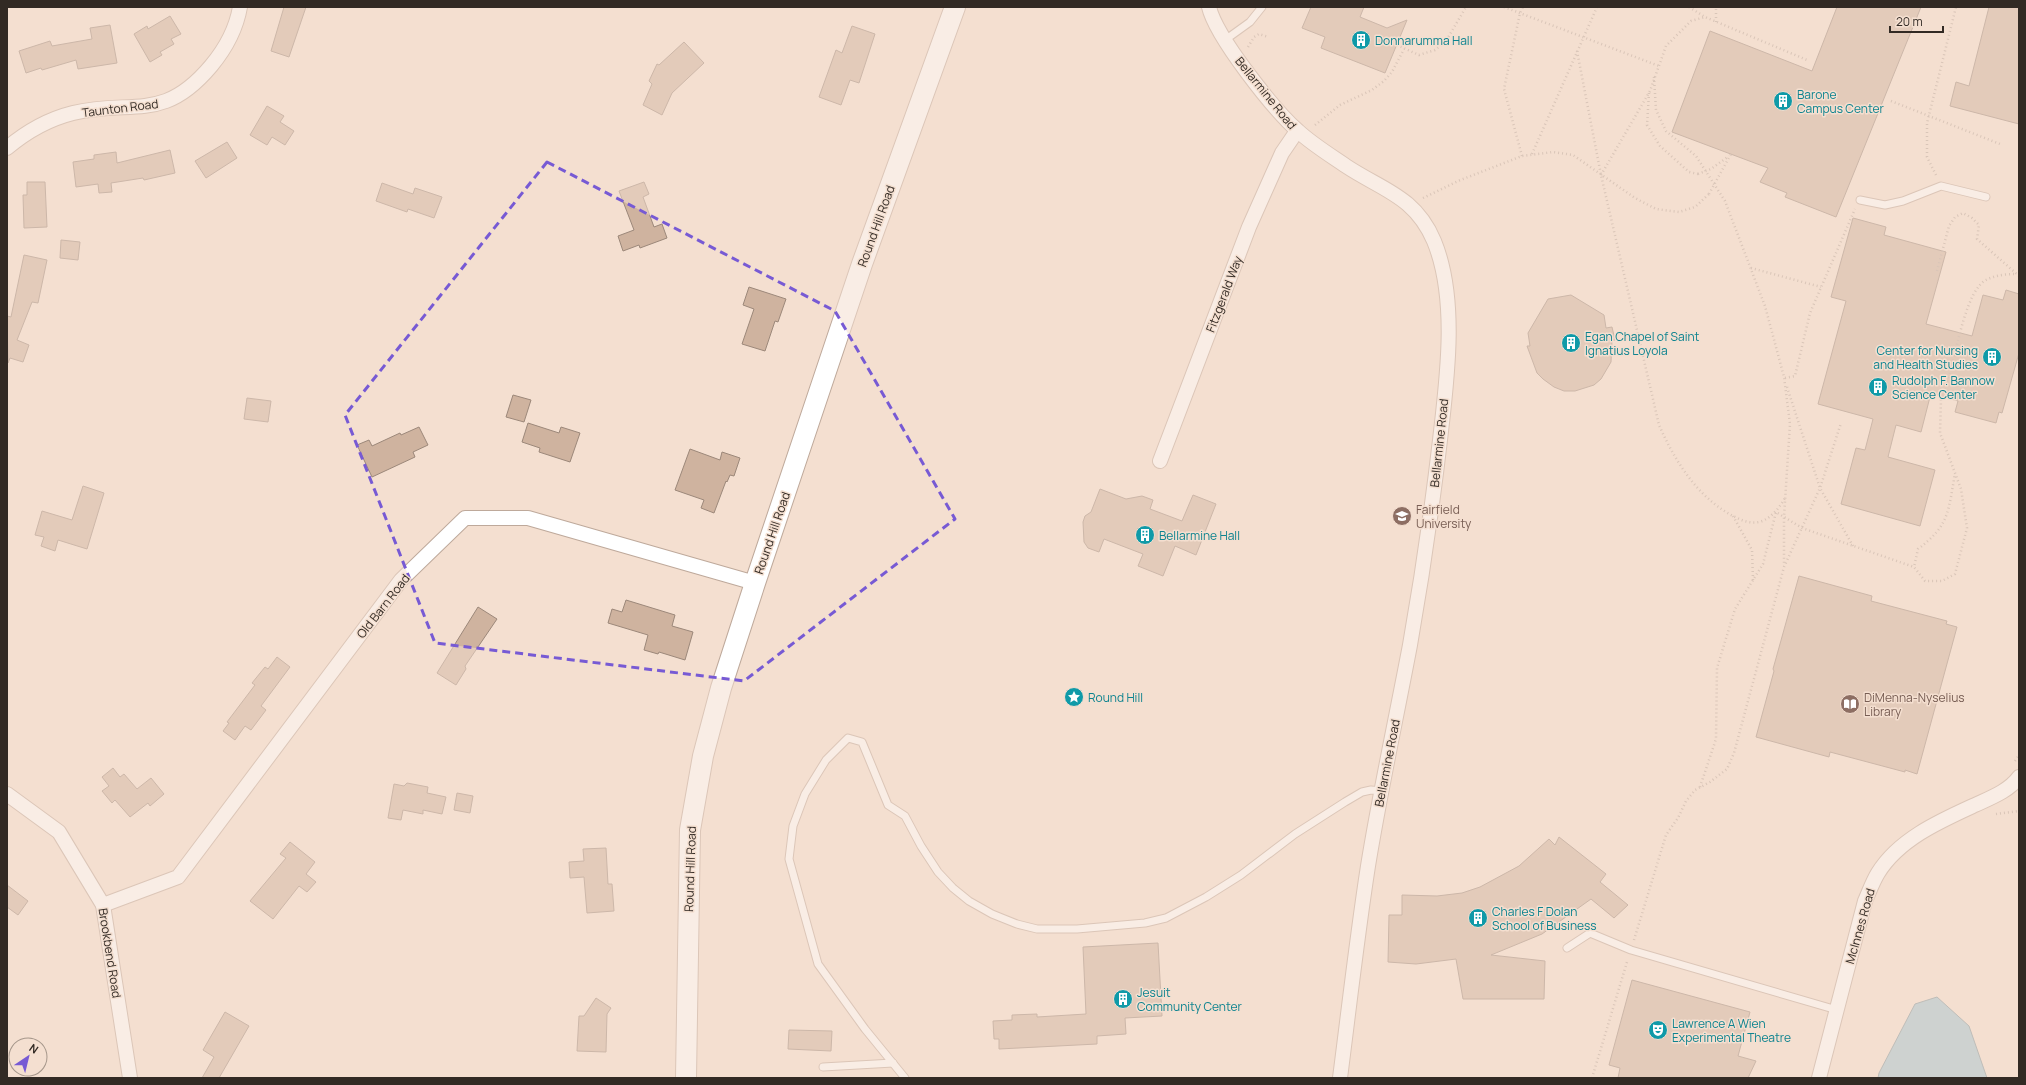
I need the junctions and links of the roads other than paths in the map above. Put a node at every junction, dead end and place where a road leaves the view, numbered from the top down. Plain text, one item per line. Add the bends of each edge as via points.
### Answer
1 (240, 7) edge
2 (955, 7) edge
3 (1209, 7) edge
4 (1262, 7) edge
5 (1225, 40) junction
6 (1302, 134) junction
7 (7, 148) edge
8 (1986, 197) dead end
9 (1860, 200) road end
10 (1160, 461) dead end
11 (755, 583) junction
12 (2019, 777) edge
13 (1382, 791) junction
14 (7, 794) edge
15 (103, 906) junction
16 (1568, 948) dead end
17 (1837, 1010) junction
18 (893, 1063) junction
19 (823, 1067) dead end
20 (130, 1078) edge
21 (686, 1078) edge
22 (905, 1078) edge
23 (1340, 1078) edge
24 (1819, 1078) edge

1 - 7 street, Taunton Road via 235,30 228,44 200,79 182,94 149,107 73,113 30,130
2 - 11 main road, Round Hill Road via 862,264
3 - 5 street, Bellarmine Road via 1211,18
4 - 5 lane via 1250,22
5 - 6 street, Bellarmine Road via 1268,98
6 - 10 street, Fitzgerald Way via 1282,153 1250,227
6 - 13 street, Bellarmine Road via 1347,167 1390,191 1416,212 1432,238 1442,263 1447,286 1448,334 1444,403 1432,510
8 - 9 lane via 1941,186 1885,205
11 - 15 street, Old Barn Road via 528,518 464,518 402,580 178,877
11 - 21 main road, Round Hill Road via 721,688 703,756 690,830
12 - 17 street, McInnes Road via 2015,783 1996,794 1940,822 1901,847 1887,860 1877,874 1865,901
13 - 18 lane via 1362,792 1295,834 1241,875 1166,918 1145,923 1077,929 1037,929 992,914 953,888 938,872 905,816 888,805 862,742 848,738 826,760 805,794 794,826 789,859 818,964
13 - 23 street, Bellarmine Road via 1368,866
14 - 15 street, Brookbend Road via 59,832
15 - 20 street, Brookbend Road
16 - 17 lane via 1590,933 1631,950
17 - 24 street, McInnes Road
18 - 19 lane
18 - 22 lane

